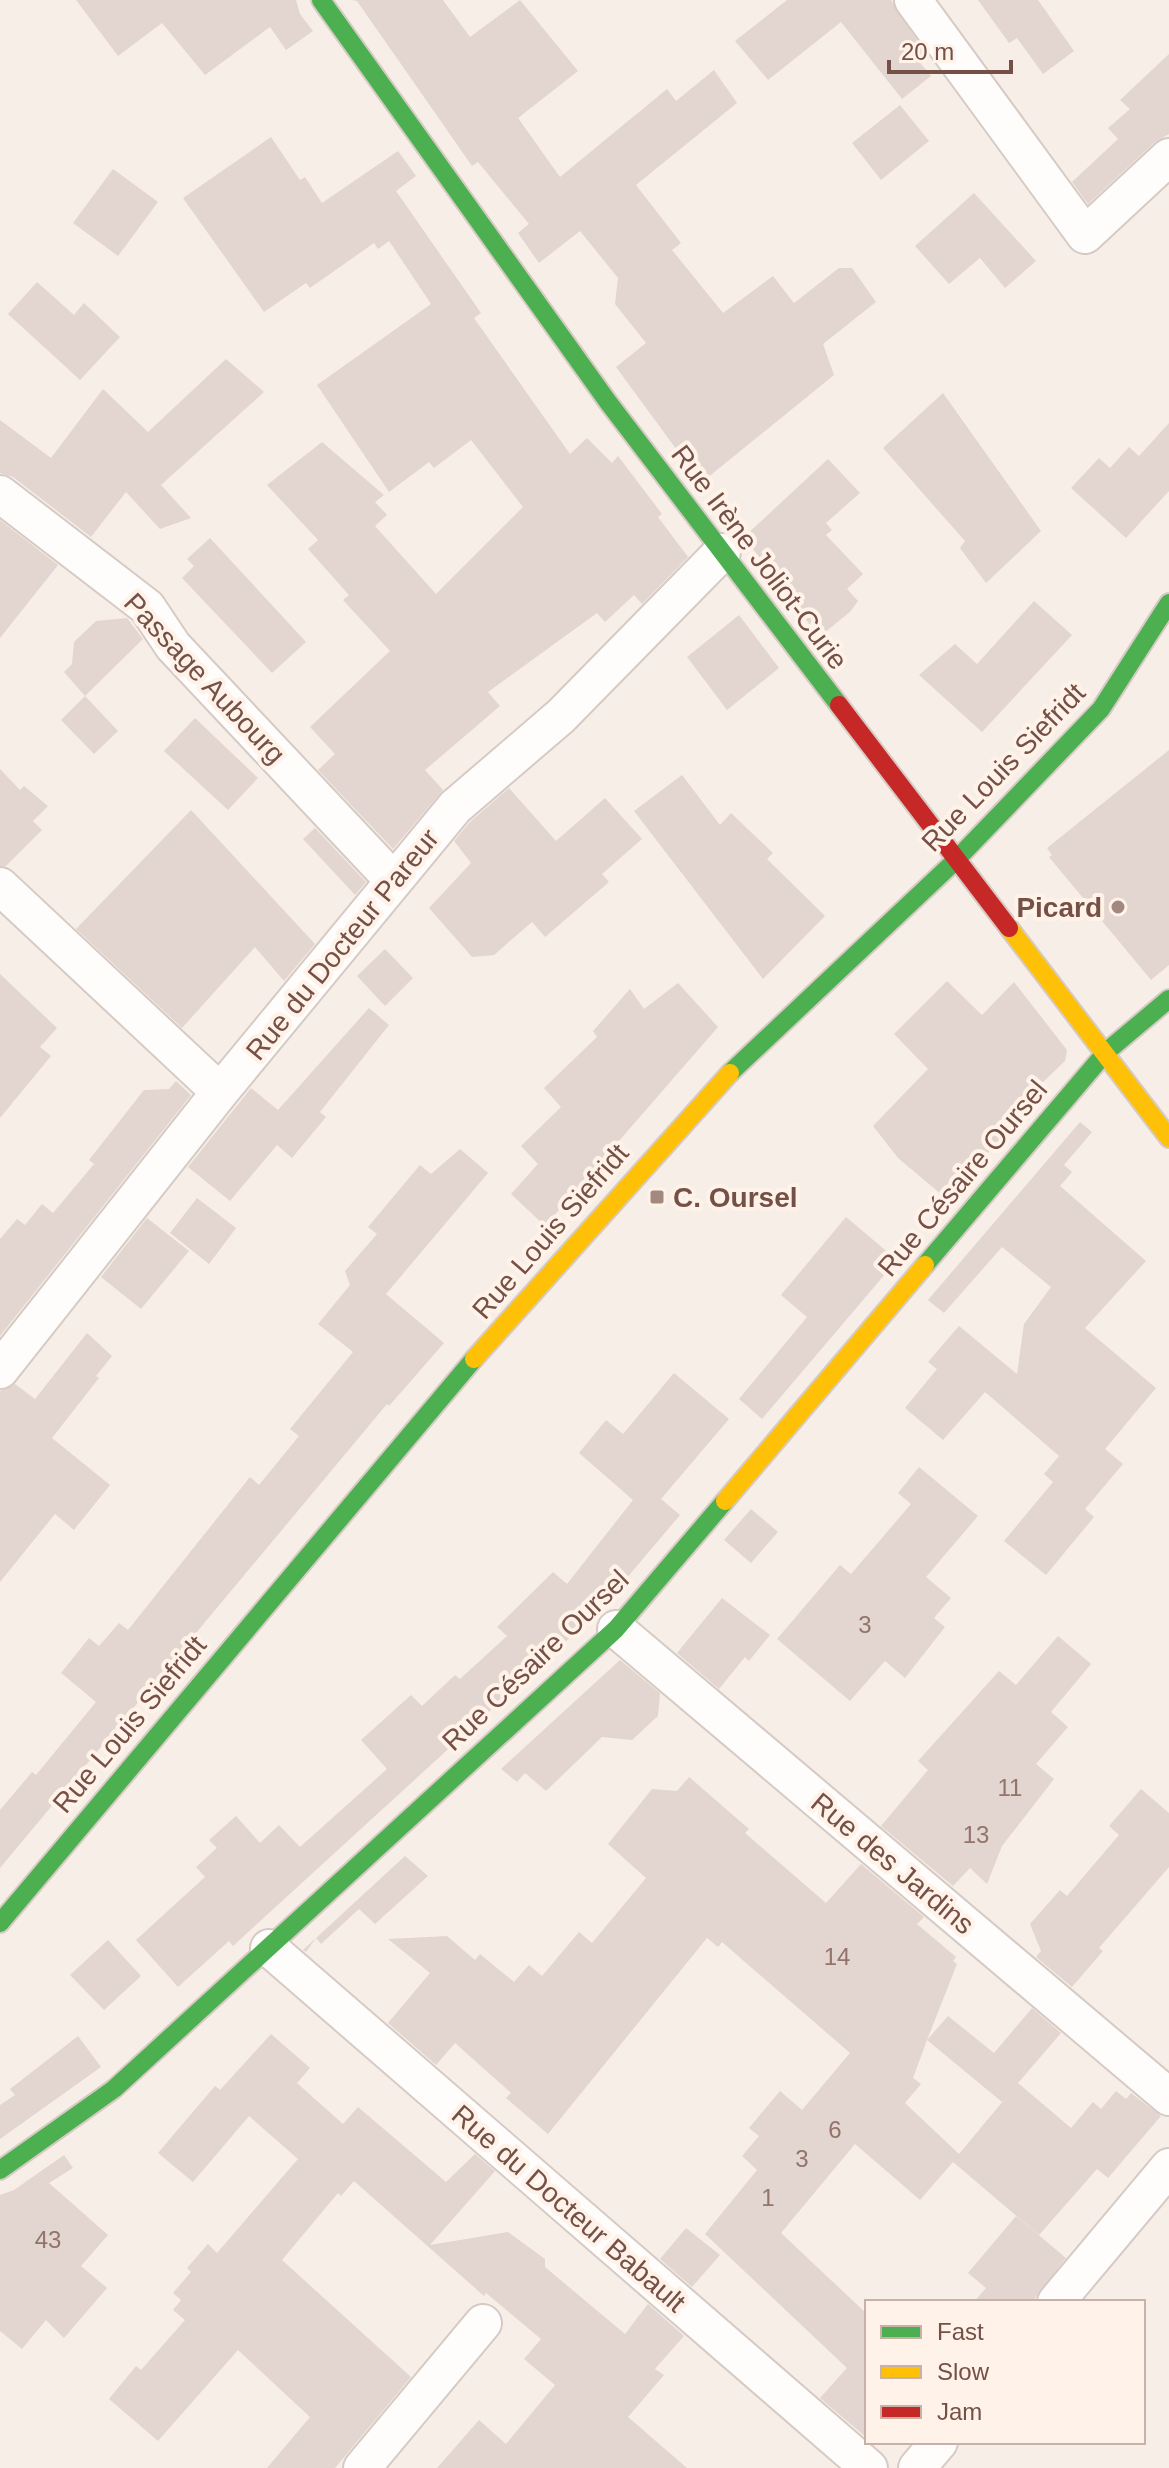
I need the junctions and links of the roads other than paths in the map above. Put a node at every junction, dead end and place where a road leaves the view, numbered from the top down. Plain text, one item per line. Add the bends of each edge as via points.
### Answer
1 (321, 0) edge
2 (913, 0) edge
3 (1169, 157) edge
4 (0, 494) edge
5 (722, 552) junction
6 (1169, 603) edge
7 (955, 861) junction
8 (393, 880) junction
9 (0, 886) edge
10 (1169, 999) edge
11 (1106, 1052) junction
12 (220, 1092) junction
13 (1169, 1138) edge
14 (1, 1368) edge
15 (616, 1629) junction
16 (0, 1923) edge
17 (269, 1948) junction
18 (1169, 2097) edge
19 (1169, 2167) edge
20 (0, 2170) edge
21 (1058, 2300) edge
22 (483, 2323) dead end
23 (937, 2444) edge
24 (362, 2468) edge
25 (869, 2468) edge
26 (917, 2468) edge

1 - 5 street, Rue Irène Joliot-Curie via 524,287
2 - 3 street via 1085,235
4 - 8 street, Passage Aubourg via 147,607 173,646
5 - 7 street, Rue Irène Joliot-Curie
5 - 8 street, Rue du Docteur Pareur via 561,716 455,807
6 - 7 street, Rue Louis Siefridt via 1101,709
7 - 11 street, Rue Irène Joliot-Curie
7 - 16 street, Rue Louis Siefridt via 691,1114 331,1525
8 - 12 street, Rue du Docteur Pareur
9 - 12 street
10 - 11 street, Rue Césaire Oursel
11 - 13 street, Rue Irène Joliot-Curie
11 - 15 street, Rue Césaire Oursel
12 - 14 street, Rue du Docteur Pareur
15 - 17 street, Rue Césaire Oursel
15 - 18 street, Rue des Jardins
17 - 20 street, Rue Césaire Oursel via 114,2089
17 - 25 street, Rue du Docteur Babault
19 - 21 street
22 - 24 street
23 - 26 street

